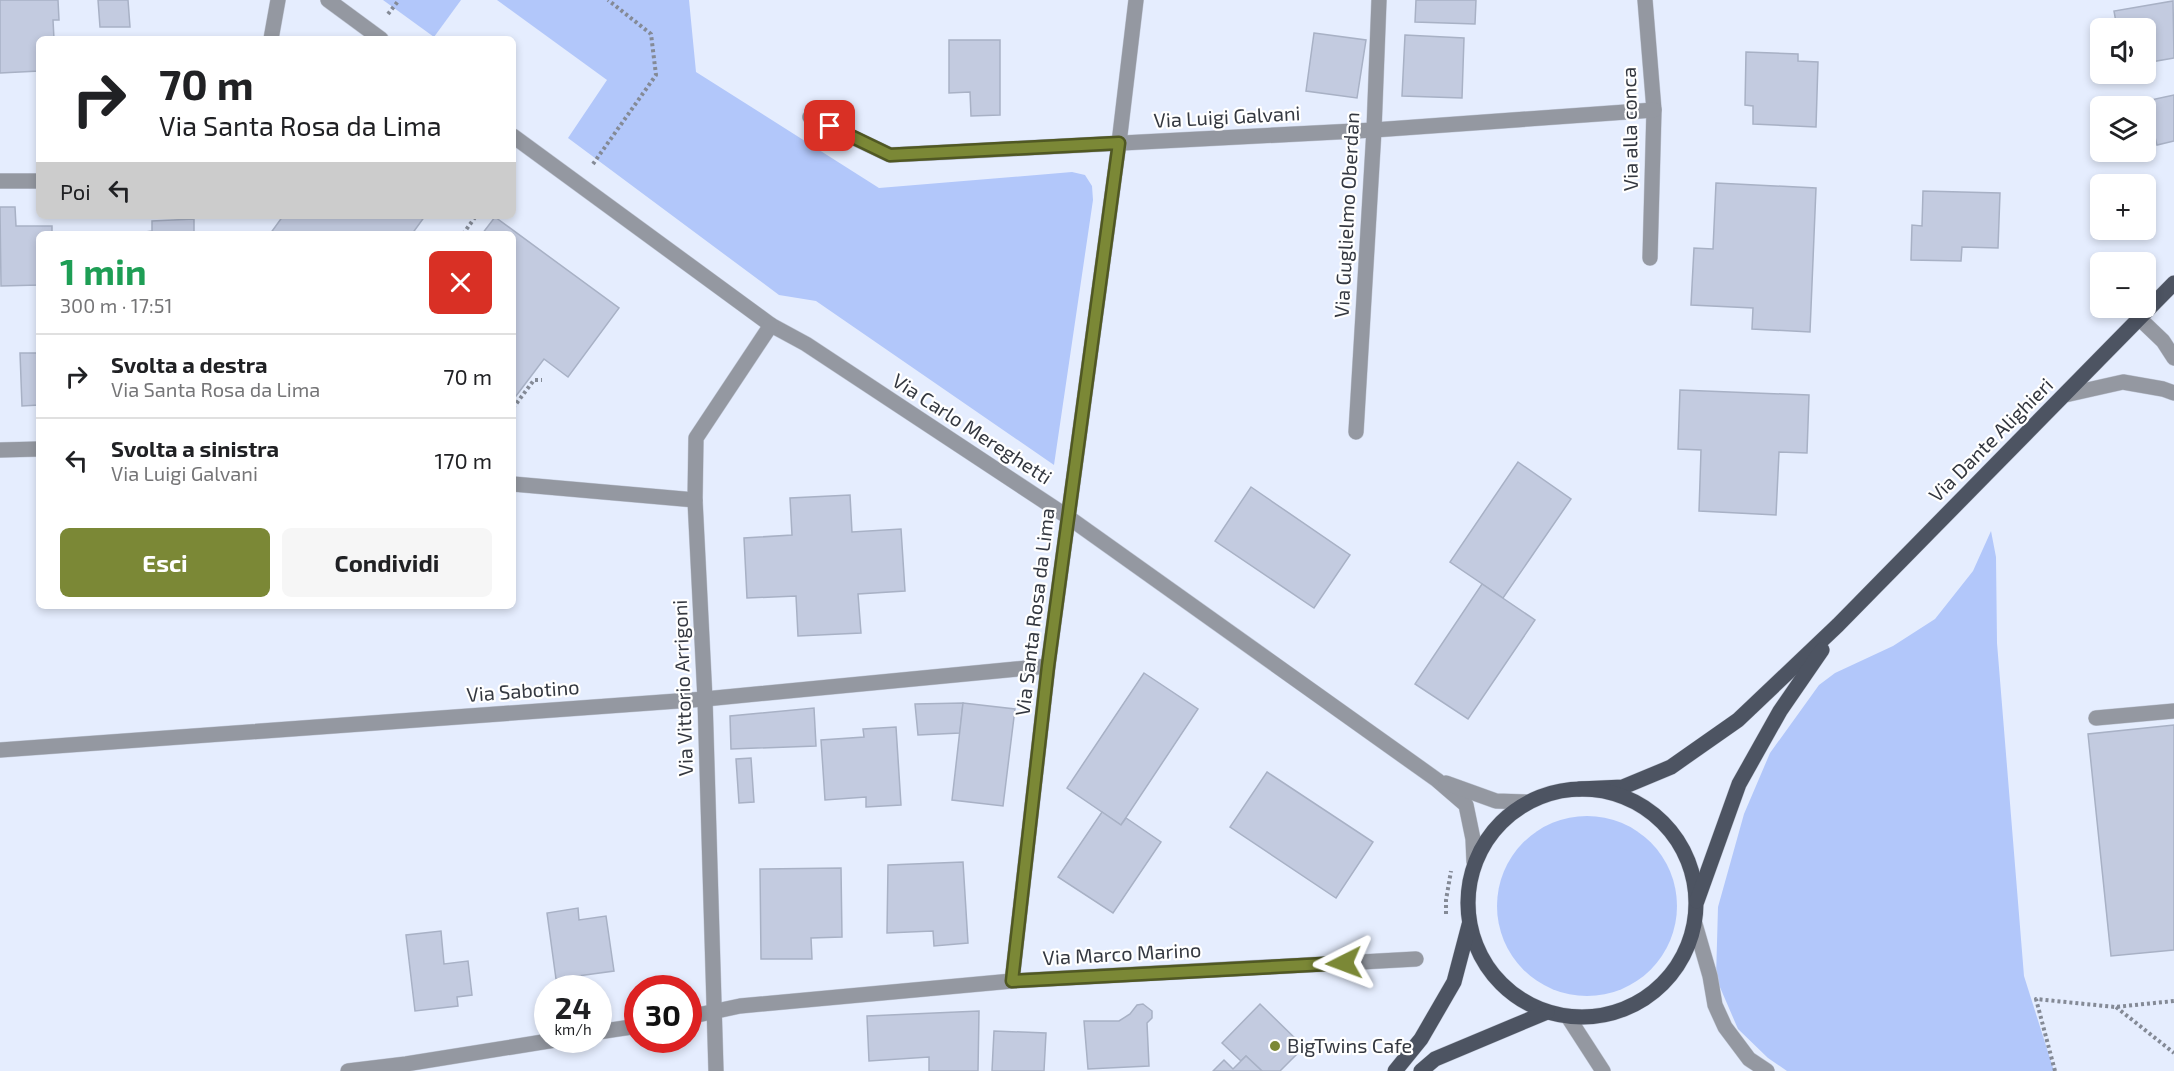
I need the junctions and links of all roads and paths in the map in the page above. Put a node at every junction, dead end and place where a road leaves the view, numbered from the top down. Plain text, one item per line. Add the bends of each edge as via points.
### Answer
1 (278, 0) edge
2 (328, 0) edge
3 (608, 0) edge
4 (1136, 0) edge
5 (1379, 0) edge
6 (1645, 0) edge
7 (272, 36) edge
8 (377, 36) edge
9 (1654, 110) junction
10 (810, 117) dead end
11 (1374, 130) junction
12 (516, 138) edge
13 (1119, 143) junction
14 (0, 181) edge
15 (36, 181) edge
16 (580, 186) junction
17 (1650, 258) dead end
18 (2174, 284) edge
19 (2140, 319) junction
20 (771, 325) junction
21 (2174, 358) edge
22 (542, 380) dead end
23 (2174, 393) edge
24 (2064, 395) junction
25 (516, 404) edge
26 (1356, 432) dead end
27 (36, 449) edge
28 (0, 450) edge
29 (516, 484) edge
30 (695, 500) junction
31 (1068, 517) junction
32 (1838, 625) junction
33 (1048, 666) junction
34 (705, 699) junction
35 (2174, 711) edge
36 (2096, 718) dead end
37 (0, 750) edge
38 (1437, 780) junction
39 (1579, 789) junction
40 (1527, 802) junction
41 (1474, 862) junction
42 (1696, 904) junction
43 (1695, 924) junction
44 (1469, 925) junction
45 (1416, 960) dead end
46 (1012, 981) junction
47 (2174, 1000) edge
48 (2115, 1006) junction
49 (1547, 1012) junction
50 (714, 1013) junction
51 (702, 1015) edge
52 (1568, 1017) junction
53 (534, 1043) edge
54 (2174, 1053) edge
55 (348, 1071) edge
56 (716, 1071) edge
57 (1395, 1071) edge
58 (1420, 1071) edge
59 (1602, 1071) edge
60 (1767, 1071) edge
61 (2055, 1071) edge

1 - 7 street
2 - 8 street
3 - 16 path via 651,34 656,75
4 - 13 street, Via Santa Rosa da Lima
5 - 11 street, Via Guglielmo Oberdan
6 - 9 street, Via alla conca
9 - 11 street, Via Luigi Galvani
9 - 17 street, Via alla conca
10 - 13 street, Via Luigi Galvani via 890,155
11 - 13 street, Via Luigi Galvani
11 - 26 street, Via Guglielmo Oberdan
12 - 16 street, Via Carlo Mereghetti
13 - 31 street, Via Santa Rosa da Lima
14 - 15 street
16 - 20 street, Via Carlo Mereghetti
18 - 19 main road, Via Dante Alighieri
19 - 21 street
19 - 24 main road, Via Dante Alighieri
20 - 30 street, Via Vittorio Arrigoni via 696,438
20 - 31 street, Via Carlo Mereghetti via 806,344
22 - 25 path via 534,380
23 - 24 street via 2123,382
24 - 32 main road, Via Dante Alighieri
27 - 28 street
29 - 30 street
30 - 34 street, Via Vittorio Arrigoni
31 - 33 street, Via Santa Rosa da Lima
31 - 38 street, Via Carlo Mereghetti
32 - 39 main road, Via Dante Alighieri via 1738,720 1671,767 1623,787
32 - 42 main road, Via Dante Alighieri via 1780,711 1739,784
33 - 34 street, Via Sabotino
33 - 46 street, Via Santa Rosa da Lima
34 - 37 street, Via Sabotino
34 - 50 street, Via Vittorio Arrigoni
35 - 36 street
38 - 40 street, Via Carlo Mereghetti via 1496,801
38 - 41 street, Via Carlo Mereghetti via 1466,805
39 - 40 main road, Via Dante Alighieri
39 - 42 main road, Via Dante Alighieri via 1609,792 1637,803 1662,822 1681,846 1693,874
40 - 41 main road, Via Dante Alighieri via 1504,818 1486,839
41 - 44 main road, Via Dante Alighieri via 1467,894
42 - 43 main road, Via Dante Alighieri
43 - 52 main road, Via Dante Alighieri via 1679,964 1658,989 1631,1007 1600,1016
43 - 60 street via 1715,1005 1725,1027 1749,1059
44 - 49 main road, Via Dante Alighieri via 1484,963 1511,993
44 - 57 main road via 1454,982 1421,1039
45 - 46 street, Via Marco Marino
46 - 50 street, Via Marco Marino via 740,1006
47 - 48 path
48 - 54 path
48 - 61 path via 2036,999
49 - 52 main road, Via Dante Alighieri
49 - 58 main road via 1435,1059
50 - 51 street, Via Marco Marino
50 - 56 street, Via Vittorio Arrigoni
52 - 59 street
53 - 55 street

